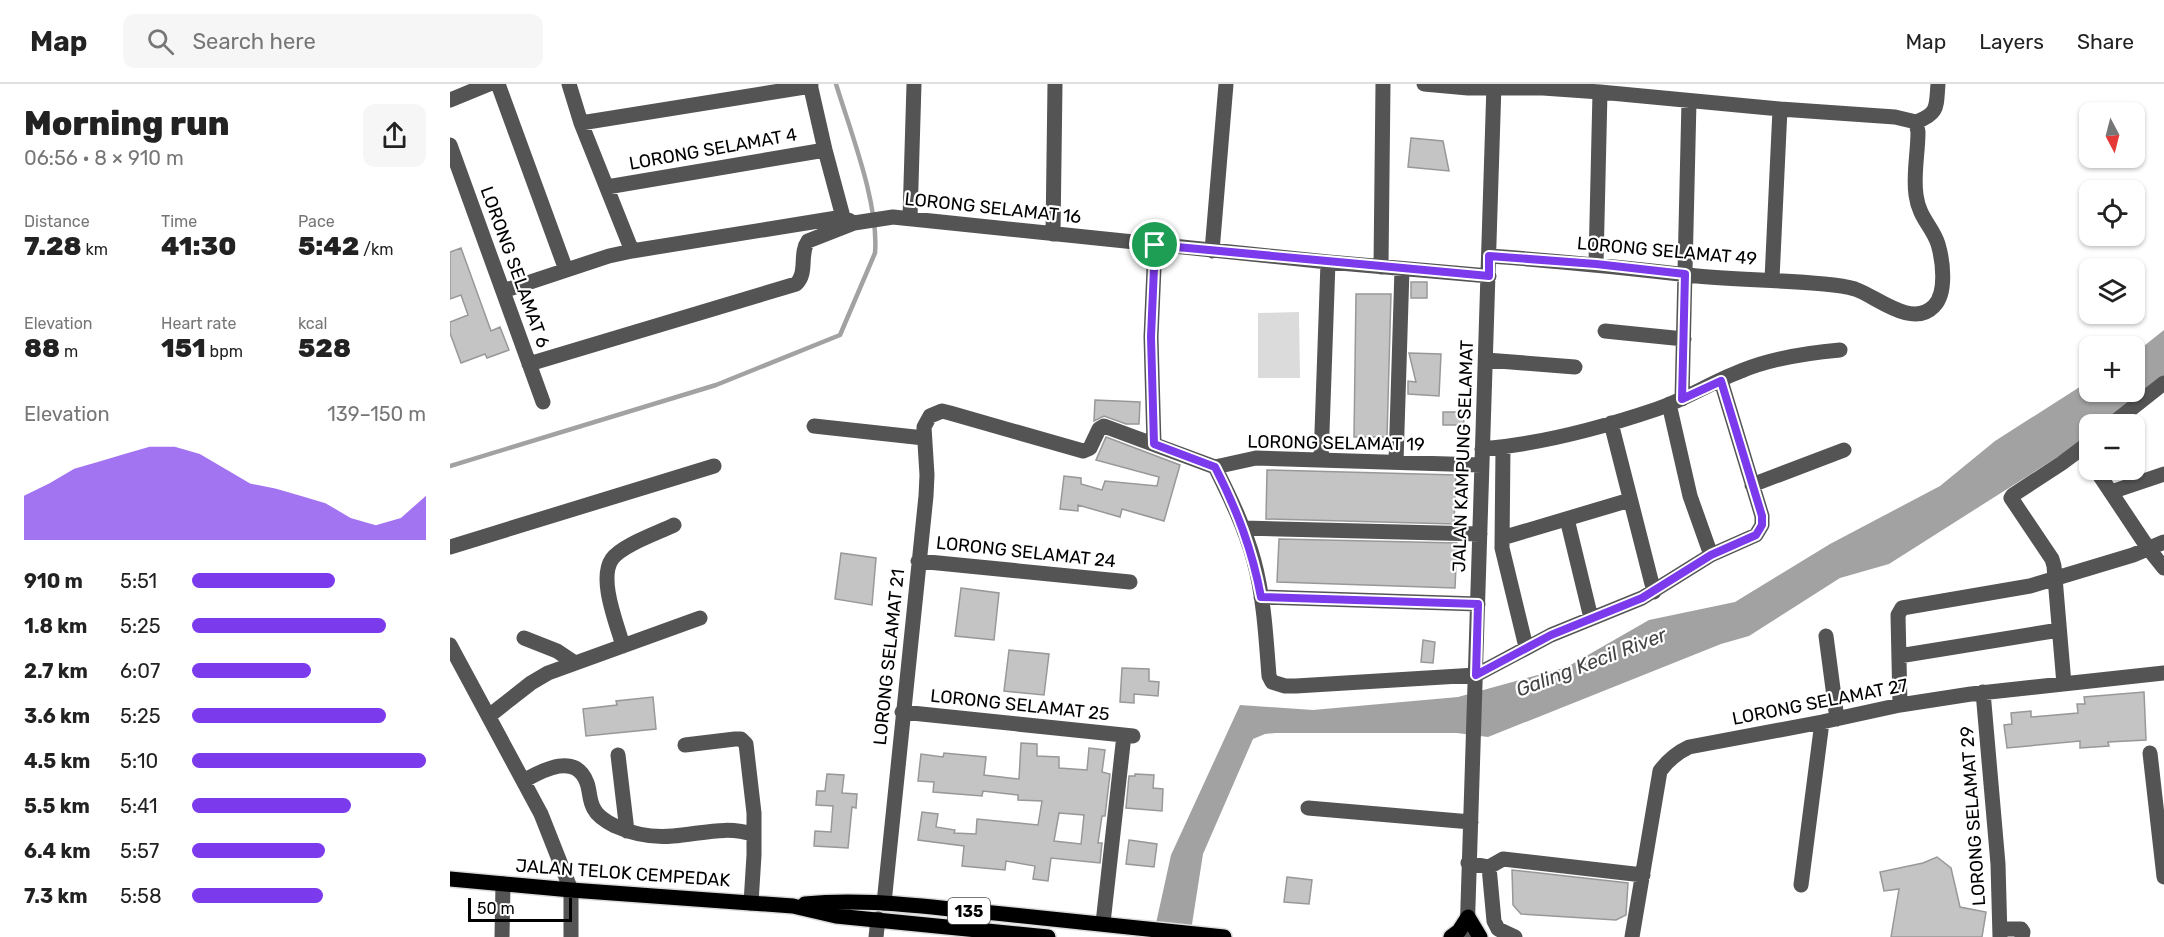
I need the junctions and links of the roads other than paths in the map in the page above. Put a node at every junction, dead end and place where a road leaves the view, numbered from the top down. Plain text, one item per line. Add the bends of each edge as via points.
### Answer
1 (489, 84) edge
2 (498, 84) edge
3 (569, 84) edge
4 (914, 84) edge
5 (1055, 84) edge
6 (1226, 84) edge
7 (1383, 84) edge
8 (1424, 84) edge
9 (1938, 84) edge
10 (811, 85) edge
11 (1494, 86) edge
12 (1600, 92) junction
13 (450, 100) edge
14 (1689, 101) junction
15 (1780, 109) junction
16 (1916, 122) junction
17 (581, 123) junction
18 (450, 145) edge
19 (825, 150) junction
20 (607, 187) junction
21 (909, 218) junction
22 (860, 220) junction
23 (1053, 234) junction
24 (1155, 245) junction
25 (632, 251) junction
26 (1212, 251) junction
27 (1489, 256) junction
28 (1328, 262) junction
29 (1596, 264) junction
30 (1381, 267) junction
31 (1402, 269) junction
32 (566, 270) junction
33 (1685, 274) junction
34 (1489, 276) junction
35 (1772, 279) junction
36 (502, 291) junction
37 (1605, 331) dead end
38 (1684, 339) junction
39 (1839, 350) dead end
40 (1485, 360) junction
41 (529, 364) junction
42 (1575, 367) dead end
43 (1721, 381) junction
44 (2164, 383) edge
45 (1675, 401) junction
46 (543, 402) dead end
47 (2125, 414) edge
48 (1611, 423) junction
49 (814, 426) dead end
50 (924, 438) junction
51 (1154, 444) junction
52 (1503, 447) junction
53 (1844, 450) dead end
54 (2079, 455) edge
55 (1482, 457) junction
56 (1321, 460) junction
57 (1396, 462) junction
58 (714, 466) dead end
59 (1215, 467) junction
60 (2164, 474) edge
61 (2103, 480) edge
62 (1752, 485) junction
63 (2111, 492) junction
64 (1630, 500) junction
65 (1567, 519) junction
66 (674, 525) dead end
67 (1243, 528) junction
68 (1480, 534) junction
69 (1502, 538) junction
70 (2164, 542) edge
71 (450, 547) edge
72 (2148, 548) junction
73 (1711, 555) junction
74 (918, 561) junction
75 (2164, 568) edge
76 (2055, 579) junction
77 (1130, 582) dead end
78 (1654, 592) junction
79 (1261, 597) junction
80 (1478, 604) junction
81 (700, 618) dead end
82 (1591, 618) junction
83 (2059, 630) junction
84 (1826, 636) dead end
85 (524, 638) dead end
86 (450, 645) edge
87 (623, 646) junction
88 (1526, 647) junction
89 (1899, 656) junction
90 (575, 663) junction
91 (2164, 673) edge
92 (1476, 675) junction
93 (2064, 684) junction
94 (1983, 692) junction
95 (1900, 705) junction
96 (902, 712) junction
97 (489, 716) junction
98 (1830, 721) junction
99 (685, 745) dead end
100 (2150, 753) dead end
101 (618, 755) dead end
102 (525, 780) junction
103 (1308, 808) dead end
104 (1471, 822) junction
105 (627, 831) junction
106 (754, 836) junction
107 (1468, 863) junction
108 (1489, 867) junction
109 (1643, 875) junction
110 (2164, 877) edge
111 (450, 879) edge
112 (503, 884) junction
113 (1801, 885) dead end
114 (571, 890) junction
115 (751, 903) junction
116 (884, 903) junction
117 (793, 906) junction
118 (1468, 917) junction
119 (878, 919) junction
120 (1103, 923) junction
121 (2000, 933) edge
122 (575, 936) edge
123 (502, 937) edge
124 (876, 937) edge
125 (1048, 937) edge
126 (1224, 937) edge
127 (1451, 937) edge
128 (1467, 937) edge
129 (1480, 937) edge
130 (1515, 937) edge
131 (1632, 937) edge
132 (2022, 937) edge

1 - 13 street
2 - 32 street
3 - 17 street
4 - 21 street
5 - 23 street
6 - 26 street
7 - 30 street
8 - 11 street
9 - 16 street via 1931,116
10 - 17 street
10 - 19 street
11 - 12 street
11 - 27 street, JALAN KAMPUNG SELAMAT
12 - 14 street
12 - 29 street
14 - 15 street
14 - 33 street
15 - 16 street
15 - 35 street
16 - 35 street, LORONG SELAMAT 49 via 1916,194 1924,221 1938,245 1942,277 1942,289 1934,307 1901,312 1840,285
17 - 20 street
18 - 36 street, LORONG SELAMAT 6
19 - 20 street, LORONG SELAMAT 4
19 - 22 street
20 - 25 street
21 - 22 street, LORONG SELAMAT 16
21 - 23 street, LORONG SELAMAT 16
22 - 25 street, LORONG SELAMAT 16
22 - 41 street via 808,241 801,280 796,284
23 - 24 street, LORONG SELAMAT 16
24 - 26 street, LORONG SELAMAT 16
24 - 51 street via 1151,337
25 - 32 street, LORONG SELAMAT 16
26 - 28 street, LORONG SELAMAT 16
27 - 29 street, LORONG SELAMAT 49
27 - 34 street, JALAN KAMPUNG SELAMAT
28 - 30 street, LORONG SELAMAT 16
28 - 56 street
29 - 33 street, LORONG SELAMAT 49
30 - 31 street, LORONG SELAMAT 16
31 - 34 street, LORONG SELAMAT 16
31 - 57 street
32 - 36 street, LORONG SELAMAT 16
33 - 35 street, LORONG SELAMAT 49
33 - 38 street
34 - 40 street, JALAN KAMPUNG SELAMAT
36 - 41 street, LORONG SELAMAT 6
37 - 38 street
38 - 45 street
39 - 43 street, LORONG SELAMAT 19 via 1772,361
40 - 42 street
40 - 55 street, JALAN KAMPUNG SELAMAT
41 - 46 street, LORONG SELAMAT 6
43 - 45 street, LORONG SELAMAT 19
43 - 62 street
44 - 47 street
45 - 48 street, LORONG SELAMAT 19
45 - 73 street via 1690,496
48 - 52 street, LORONG SELAMAT 19
48 - 64 street
49 - 50 street
50 - 51 street, LORONG SELAMAT 21 via 930,416 942,411 1083,451 1090,448 1104,426
50 - 74 street, LORONG SELAMAT 21 via 927,475
51 - 59 street
52 - 55 street, LORONG SELAMAT 19
52 - 69 street
53 - 62 street
54 - 76 street via 2011,498 2052,559
55 - 57 street, LORONG SELAMAT 19
55 - 68 street, JALAN KAMPUNG SELAMAT
56 - 57 street, LORONG SELAMAT 19
56 - 59 street, LORONG SELAMAT 19 via 1256,458
58 - 71 street
59 - 67 street
60 - 63 street
61 - 63 street
62 - 73 street via 1762,525 1756,535
63 - 72 street
64 - 65 street
64 - 78 street
65 - 69 street
65 - 82 street
66 - 87 street via 627,547 613,558 607,570
67 - 68 street
67 - 79 street
68 - 80 street, JALAN KAMPUNG SELAMAT
69 - 88 street
70 - 72 street
72 - 75 street
72 - 76 street
73 - 78 street
74 - 77 street, LORONG SELAMAT 24
74 - 96 street, LORONG SELAMAT 21
76 - 83 street
76 - 89 street via 1902,608 1898,615
78 - 82 street
79 - 80 street
79 - 92 street via 1269,676 1276,684
80 - 92 street, JALAN KAMPUNG SELAMAT
81 - 87 street
82 - 88 street
83 - 89 street
83 - 93 street
84 - 98 street
85 - 90 street
86 - 97 street
87 - 90 street
88 - 92 street
89 - 95 street
90 - 97 street via 531,683
91 - 93 street, LORONG SELAMAT 27
92 - 104 street, JALAN KAMPUNG SELAMAT
93 - 94 street, LORONG SELAMAT 27
94 - 95 street, LORONG SELAMAT 27
94 - 121 street, LORONG SELAMAT 29
95 - 98 street, LORONG SELAMAT 27
96 - 116 street, LORONG SELAMAT 21
96 - 120 street, LORONG SELAMAT 25 via 1128,735
97 - 102 street
98 - 109 street, LORONG SELAMAT 27 via 1689,747 1667,761 1660,771
98 - 113 street
99 - 106 street via 735,739 746,744
100 - 110 street
101 - 105 street
102 - 105 street via 556,765 575,769 583,774 594,811
102 - 114 street
103 - 104 street
104 - 107 street, JALAN KAMPUNG SELAMAT
105 - 106 street via 665,837 734,830
106 - 115 street
107 - 108 street
107 - 118 street, JALAN KAMPUNG SELAMAT
108 - 109 street via 1503,859
108 - 130 street via 1494,921 1498,929
109 - 131 street, LORONG SELAMAT 27
111 - 112 main road, JALAN TELOK CEMPEDAK / 135
112 - 114 main road, JALAN TELOK CEMPEDAK / 135
112 - 123 street
114 - 115 main road, JALAN TELOK CEMPEDAK / 135
114 - 122 street
115 - 117 main road, JALAN TELOK CEMPEDAK / 135
116 - 117 main road, JALAN TELOK CEMPEDAK / 135 via 837,901
116 - 120 main road, JALAN TELOK CEMPEDAK / 135
117 - 119 main road, JALAN TELOK CEMPEDAK / 135 via 836,916
118 - 127 main road
118 - 128 street, JALAN KAMPUNG SELAMAT
118 - 129 main road
119 - 124 street
119 - 125 main road, JALAN TELOK CEMPEDAK / 135
120 - 126 main road, JALAN TELOK CEMPEDAK / 135
121 - 132 street via 2021,929

